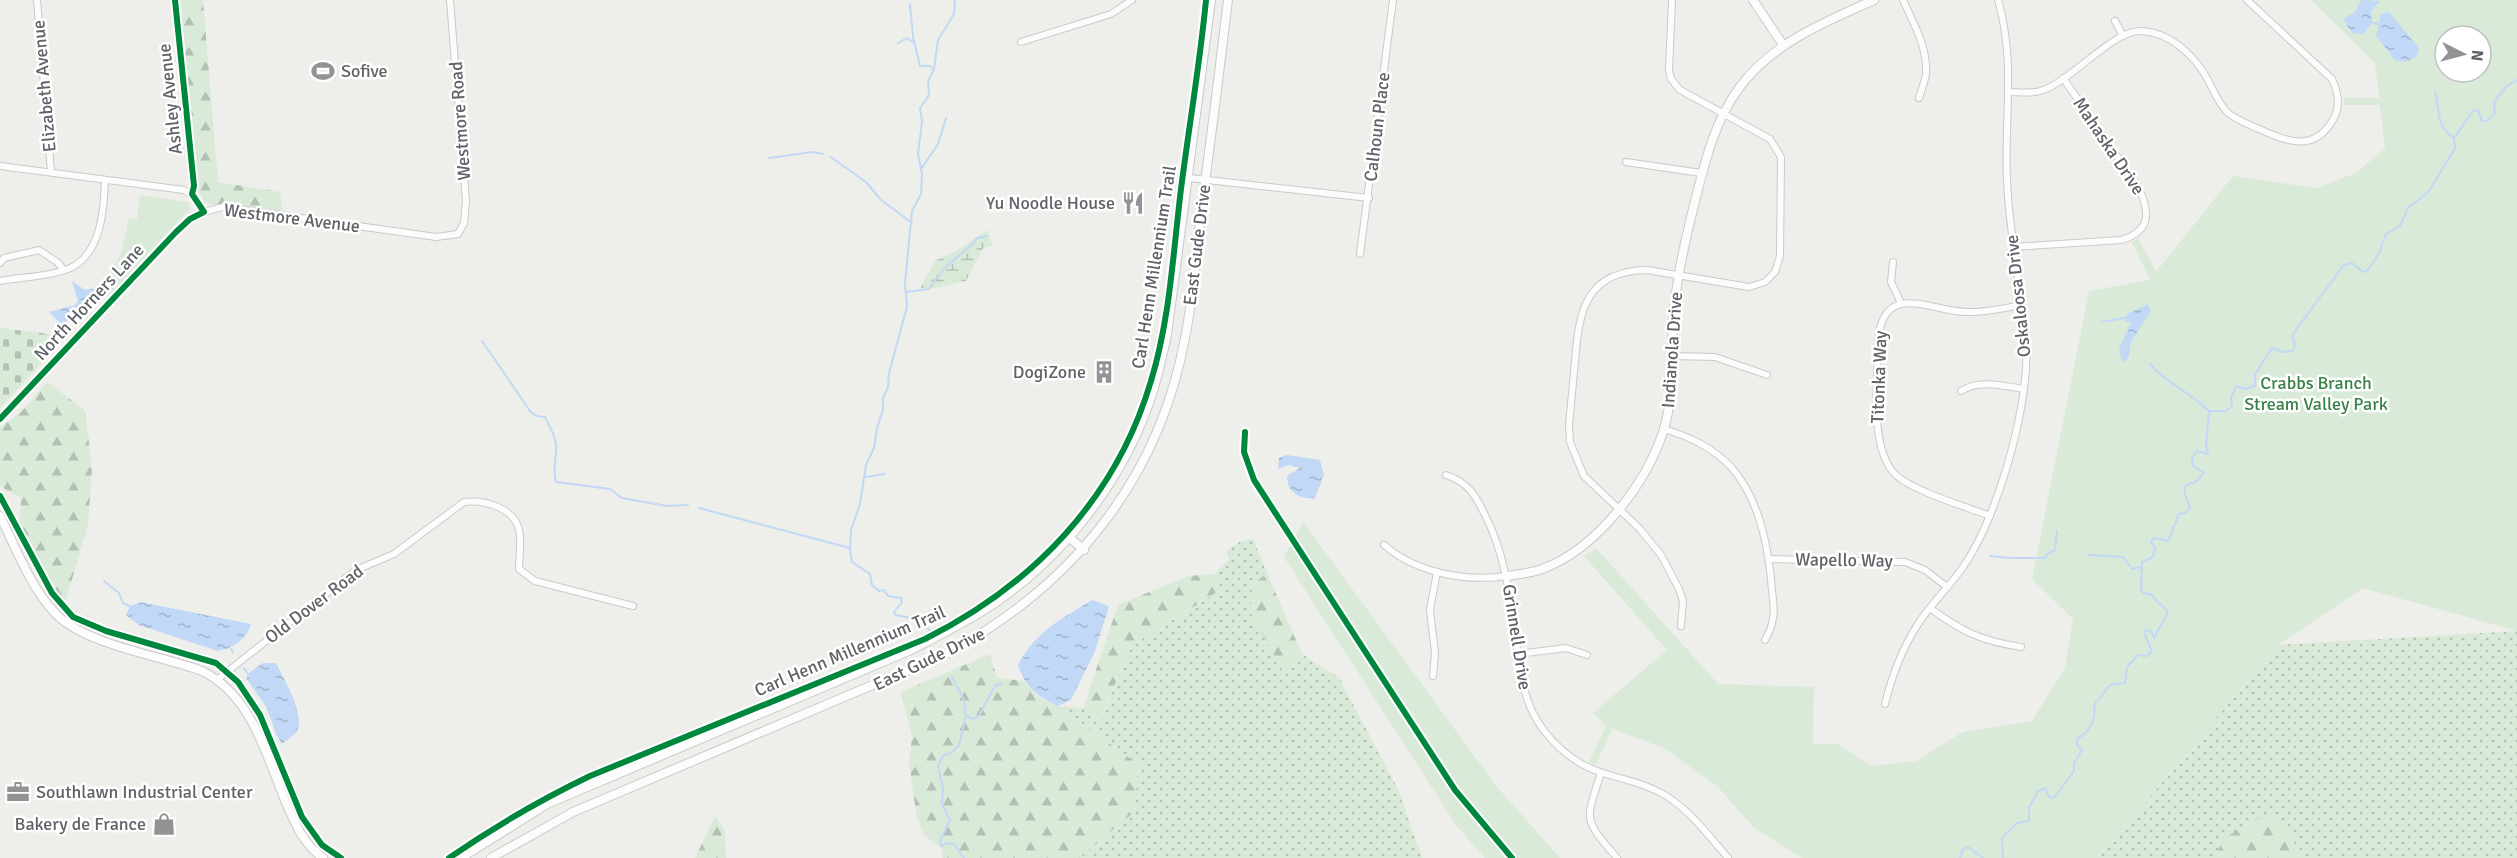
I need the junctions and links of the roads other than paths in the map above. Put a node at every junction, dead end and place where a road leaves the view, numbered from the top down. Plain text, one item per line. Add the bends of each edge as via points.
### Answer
1 (37, 0) edge
2 (175, 0) edge
3 (450, 0) edge
4 (1132, 0) edge
5 (1210, 0) edge
6 (1228, 0) edge
7 (1393, 0) edge
8 (1672, 0) edge
9 (1754, 0) edge
10 (1874, 0) edge
11 (1903, 0) edge
12 (1998, 0) edge
13 (2247, 0) edge
14 (2115, 21) dead end
15 (2123, 36) junction
16 (1021, 42) dead end
17 (1783, 45) junction
18 (2063, 78) junction
19 (2008, 92) junction
20 (1919, 98) dead end
21 (1722, 114) junction
22 (1626, 162) dead end
23 (0, 166) edge
24 (51, 172) junction
25 (1701, 173) junction
26 (1189, 178) junction
27 (105, 180) junction
28 (1206, 180) junction
29 (192, 194) junction
30 (1369, 198) junction
31 (204, 212) junction
32 (452, 236) joint
33 (2013, 247) junction
34 (1360, 254) dead end
35 (1893, 262) dead end
36 (0, 263) edge
37 (64, 270) junction
38 (1677, 275) junction
39 (0, 281) edge
40 (1901, 303) junction
41 (2022, 305) junction
42 (1672, 356) junction
43 (1767, 375) dead end
44 (2024, 388) junction
45 (1961, 391) dead end
46 (0, 419) edge
47 (1664, 429) junction
48 (1446, 475) dead end
49 (1619, 511) junction
50 (0, 516) edge
51 (1990, 516) junction
52 (1070, 538) junction
53 (1384, 545) dead end
54 (1084, 550) junction
55 (1770, 559) junction
56 (1437, 572) junction
57 (1507, 576) junction
58 (1947, 587) junction
59 (633, 606) dead end
60 (1930, 608) junction
61 (1681, 626) dead end
62 (1765, 640) dead end
63 (2021, 646) dead end
64 (1518, 654) junction
65 (1587, 655) dead end
66 (1433, 676) dead end
67 (218, 679) junction
68 (1885, 704) dead end
69 (1601, 773) junction
70 (323, 858) edge
71 (461, 858) edge
72 (491, 858) edge
73 (1617, 858) edge
74 (1728, 858) edge

1 - 24 street, Elizabeth Avenue
2 - 29 street, Ashley Avenue
3 - 32 street, Westmore Road via 466,201 462,228
4 - 16 street via 1111,14
5 - 26 main road, East Gude Drive
6 - 28 main road, East Gude Drive
7 - 30 street, Calhoun Place
8 - 21 street via 1671,79 1680,90
9 - 17 main road
10 - 17 main road, Indianola Drive
11 - 20 street via 1925,57 1926,74
12 - 19 street, Oskaloosa Drive via 2009,60
13 - 15 street via 2332,79 2338,92 2336,115 2322,134 2312,140 2290,141 2237,119 2216,99 2199,66 2169,39 2140,31
14 - 15 street
15 - 18 street
17 - 21 main road, Indianola Drive via 1740,86
18 - 19 street via 2041,91
18 - 33 street, Mahaska Drive via 2138,185 2146,202 2146,218 2136,233 2121,240
19 - 33 street, Oskaloosa Drive via 2007,181
21 - 25 main road, Indianola Drive
21 - 38 street via 1770,139 1781,157 1780,256 1775,272 1765,282 1749,287
22 - 25 street
23 - 24 street
24 - 27 street
25 - 38 main road, Indianola Drive
26 - 28 street
26 - 52 main road, East Gude Drive via 1167,335 1154,389 1111,480
27 - 29 street
27 - 37 street via 102,217 95,240 80,262
28 - 30 street
28 - 54 main road, East Gude Drive via 1185,338 1170,395 1150,450
29 - 31 street, Westmore Avenue
30 - 34 street, Calhoun Place
31 - 32 street, Westmore Avenue via 223,207 436,237
31 - 46 street, North Horners Lane via 176,232
33 - 41 street, Oskaloosa Drive
35 - 40 street via 1891,282
36 - 37 street via 4,258 39,250
37 - 39 street
38 - 42 main road, Indianola Drive
38 - 49 street via 1631,270 1610,277 1596,287 1584,304 1578,326 1570,442 1584,476
40 - 41 street via 1966,312
40 - 51 street, Titonka Way via 1886,313 1879,333 1877,437 1882,455 1890,469 1908,483
41 - 44 street, Oskaloosa Drive via 2026,341
42 - 43 street via 1714,357
42 - 47 main road, Indianola Drive
44 - 45 street via 1980,384
44 - 51 street, Oskaloosa Drive via 2018,423
47 - 49 main road, Indianola Drive via 1639,483
47 - 55 street via 1704,444 1733,469 1758,518
48 - 57 street, Grinnell Drive via 1463,482 1477,499 1495,535
49 - 57 main road, Indianola Drive via 1567,556 1542,569
49 - 61 street via 1639,528 1666,564 1683,601
50 - 67 main road via 40,594 65,622 93,637
51 - 58 street, Oskaloosa Drive via 1971,554
52 - 54 main road
52 - 71 main road, East Gude Drive via 998,601 948,631 547,804
53 - 56 street, Indianola Drive via 1399,558
54 - 72 main road, East Gude Drive via 1021,607 948,653 573,812
55 - 58 street, Wapello Way via 1905,562 1925,570
55 - 62 street via 1774,616
56 - 57 street, Indianola Drive via 1483,579
56 - 66 street via 1430,610 1435,653
57 - 64 street, Grinnell Drive
58 - 60 street, Oskaloosa Drive
59 - 67 street, Old Dover Road via 535,581 519,569 519,530 513,517 501,508 464,502 394,554 356,570
60 - 63 street via 1971,635
60 - 68 street, Oskaloosa Drive via 1903,651
64 - 65 street via 1566,648
64 - 69 street, Grinnell Drive via 1525,694 1542,728 1571,757
67 - 70 main road via 245,708 295,825
69 - 73 street via 1589,819 1592,829
69 - 74 street, Grinnell Drive via 1643,784 1669,797

